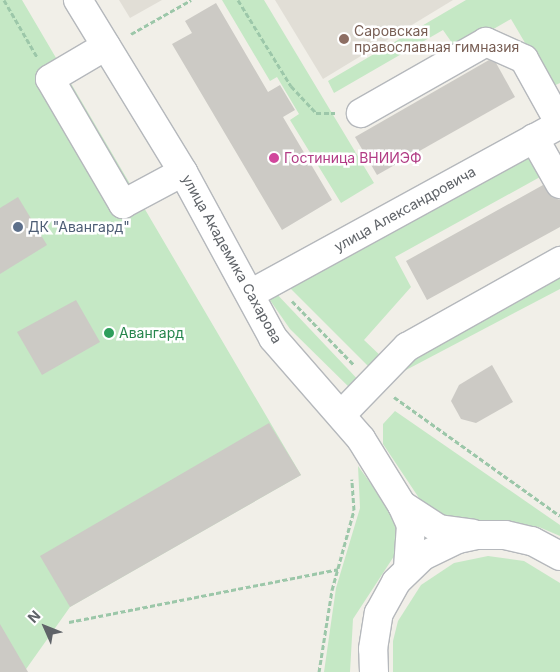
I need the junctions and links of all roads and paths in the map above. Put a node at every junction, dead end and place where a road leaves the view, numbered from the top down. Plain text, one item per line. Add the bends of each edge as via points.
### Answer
1 (4, 0) edge
2 (78, 0) edge
3 (191, 0) edge
4 (238, 0) edge
5 (116, 42) junction
6 (50, 79) junction
7 (361, 113) joint
8 (560, 124) edge
9 (534, 138) junction
10 (183, 172) junction
11 (560, 184) edge
12 (560, 261) edge
13 (250, 294) junction
14 (290, 300) dead end
15 (374, 381) junction
16 (341, 415) junction
17 (402, 505) junction
18 (560, 516) edge
19 (477, 535) junction
20 (560, 556) edge
21 (408, 568) junction
22 (338, 569) dead end
23 (70, 622) dead end
24 (371, 664) edge

1 - 6 path
2 - 5 street, улица Академика Сахарова
3 - 5 path
4 - 7 path via 291,86 316,113
5 - 6 street
5 - 10 street, улица Академика Сахарова
6 - 10 street via 123,204
7 - 8 street via 486,42 524,59
8 - 9 street, улица Александровича
9 - 11 street
9 - 13 street, улица Александровича
10 - 13 street, улица Академика Сахарова
12 - 15 street via 407,347
13 - 16 street, улица Академика Сахарова via 273,338
14 - 15 path
15 - 16 street
15 - 18 path
16 - 17 street, улица Академика Сахарова via 361,439
17 - 19 street, улица Академика Сахарова via 439,529
17 - 21 street, улица Академика Сахарова via 411,525
19 - 20 street, улица Академика Сахарова via 505,535 532,541
19 - 21 street, улица Академика Сахарова via 440,546
21 - 24 street, улица Академика Сахарова via 386,597
22 - 23 path

